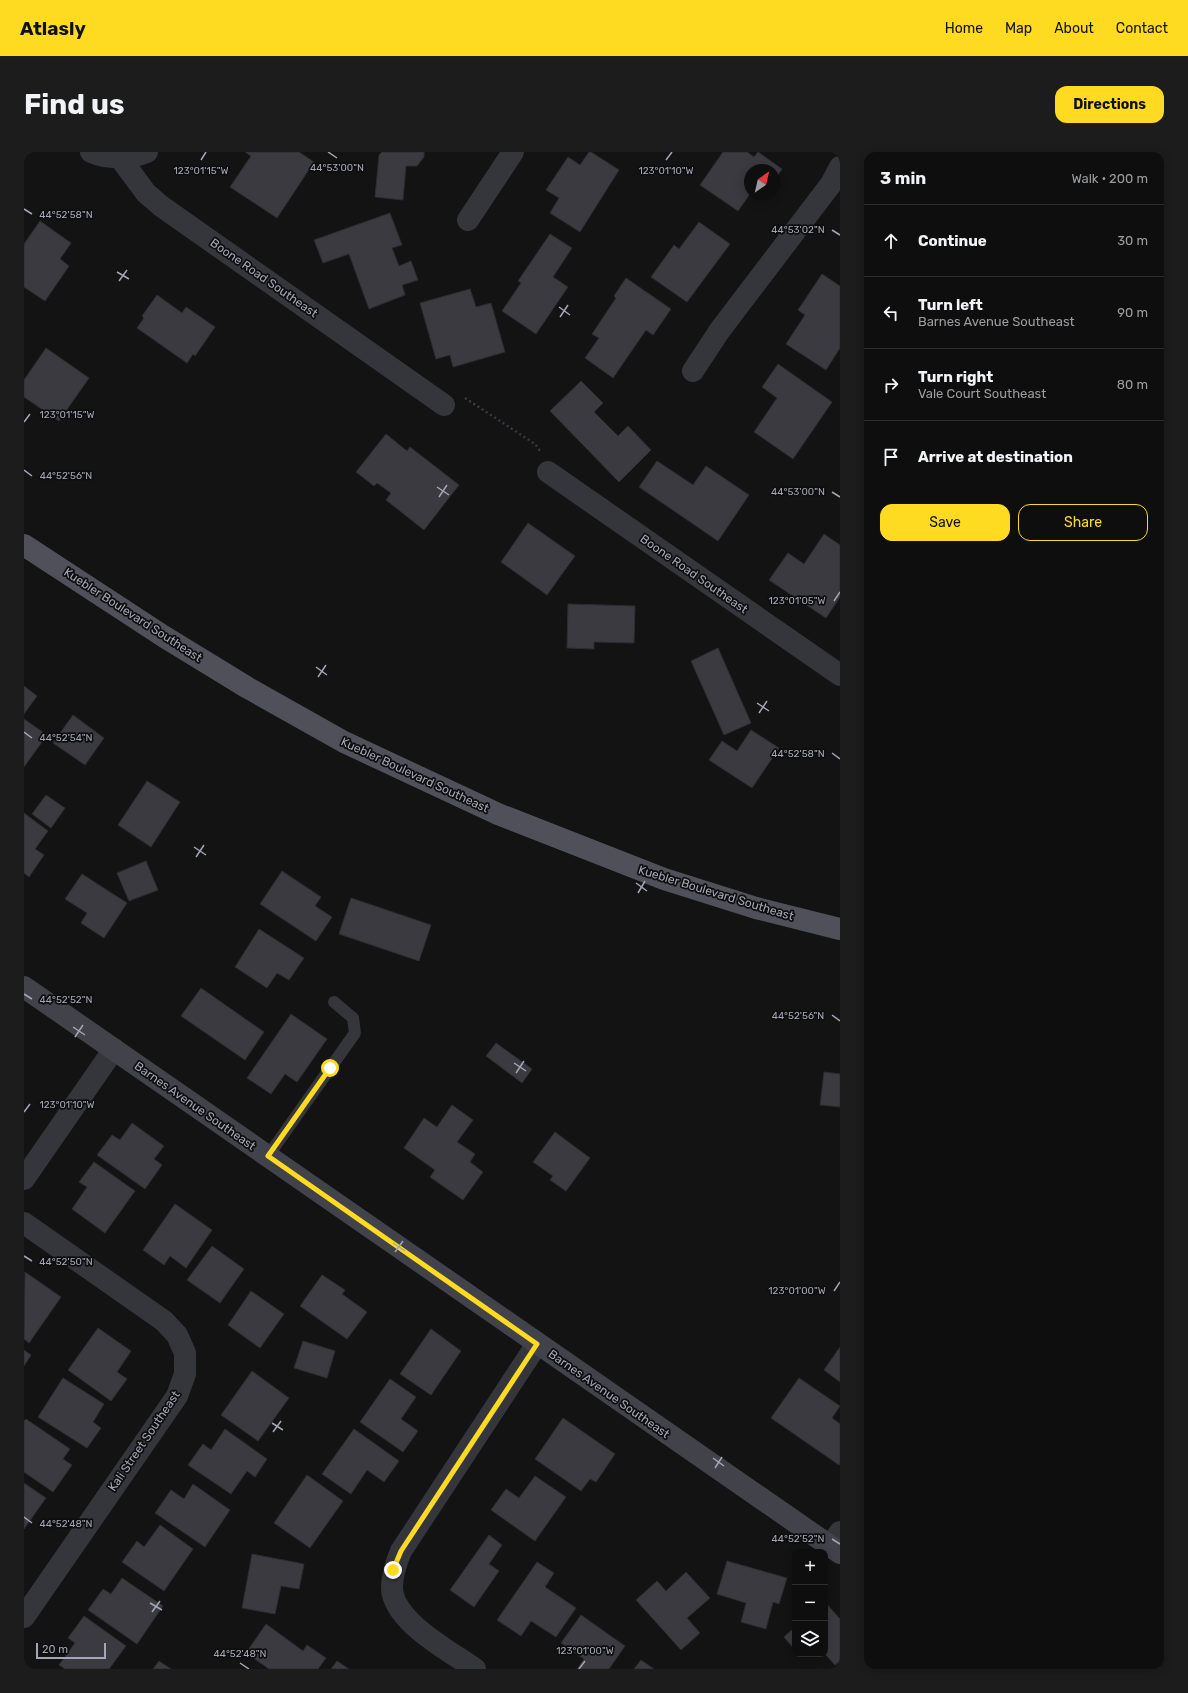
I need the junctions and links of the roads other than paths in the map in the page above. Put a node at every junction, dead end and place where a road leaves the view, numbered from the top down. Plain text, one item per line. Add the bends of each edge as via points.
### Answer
1 (91, 152) edge
2 (147, 152) edge
3 (514, 152) edge
4 (120, 158) junction
5 (840, 167) edge
6 (468, 220) dead end
7 (693, 371) dead end
8 (444, 405) road end
9 (548, 472) road end
10 (24, 545) edge
11 (840, 675) edge
12 (840, 929) edge
13 (24, 987) edge
14 (334, 1002) dead end
15 (114, 1049) junction
16 (268, 1156) junction
17 (24, 1179) edge
18 (24, 1223) edge
19 (537, 1344) junction
20 (837, 1544) edge
21 (24, 1617) edge
22 (475, 1669) edge

1 - 4 street
2 - 4 street
3 - 6 street
4 - 8 street, Boone Road Southeast via 146,193 161,206
5 - 7 street via 831,184 720,330
9 - 11 street, Boone Road Southeast
10 - 12 main road, Kuebler Boulevard Southeast via 163,636 344,742 498,814 664,880 756,908
13 - 15 street, Barnes Avenue Southeast
14 - 16 lane via 353,1018 355,1033
15 - 16 street, Barnes Avenue Southeast
15 - 17 street
16 - 19 street, Barnes Avenue Southeast
18 - 21 street, Kali Street Southeast via 164,1321 178,1334 184,1353 186,1374 176,1396
19 - 20 street, Barnes Avenue Southeast
19 - 22 street via 401,1551 393,1570 392,1588 398,1609 414,1627

